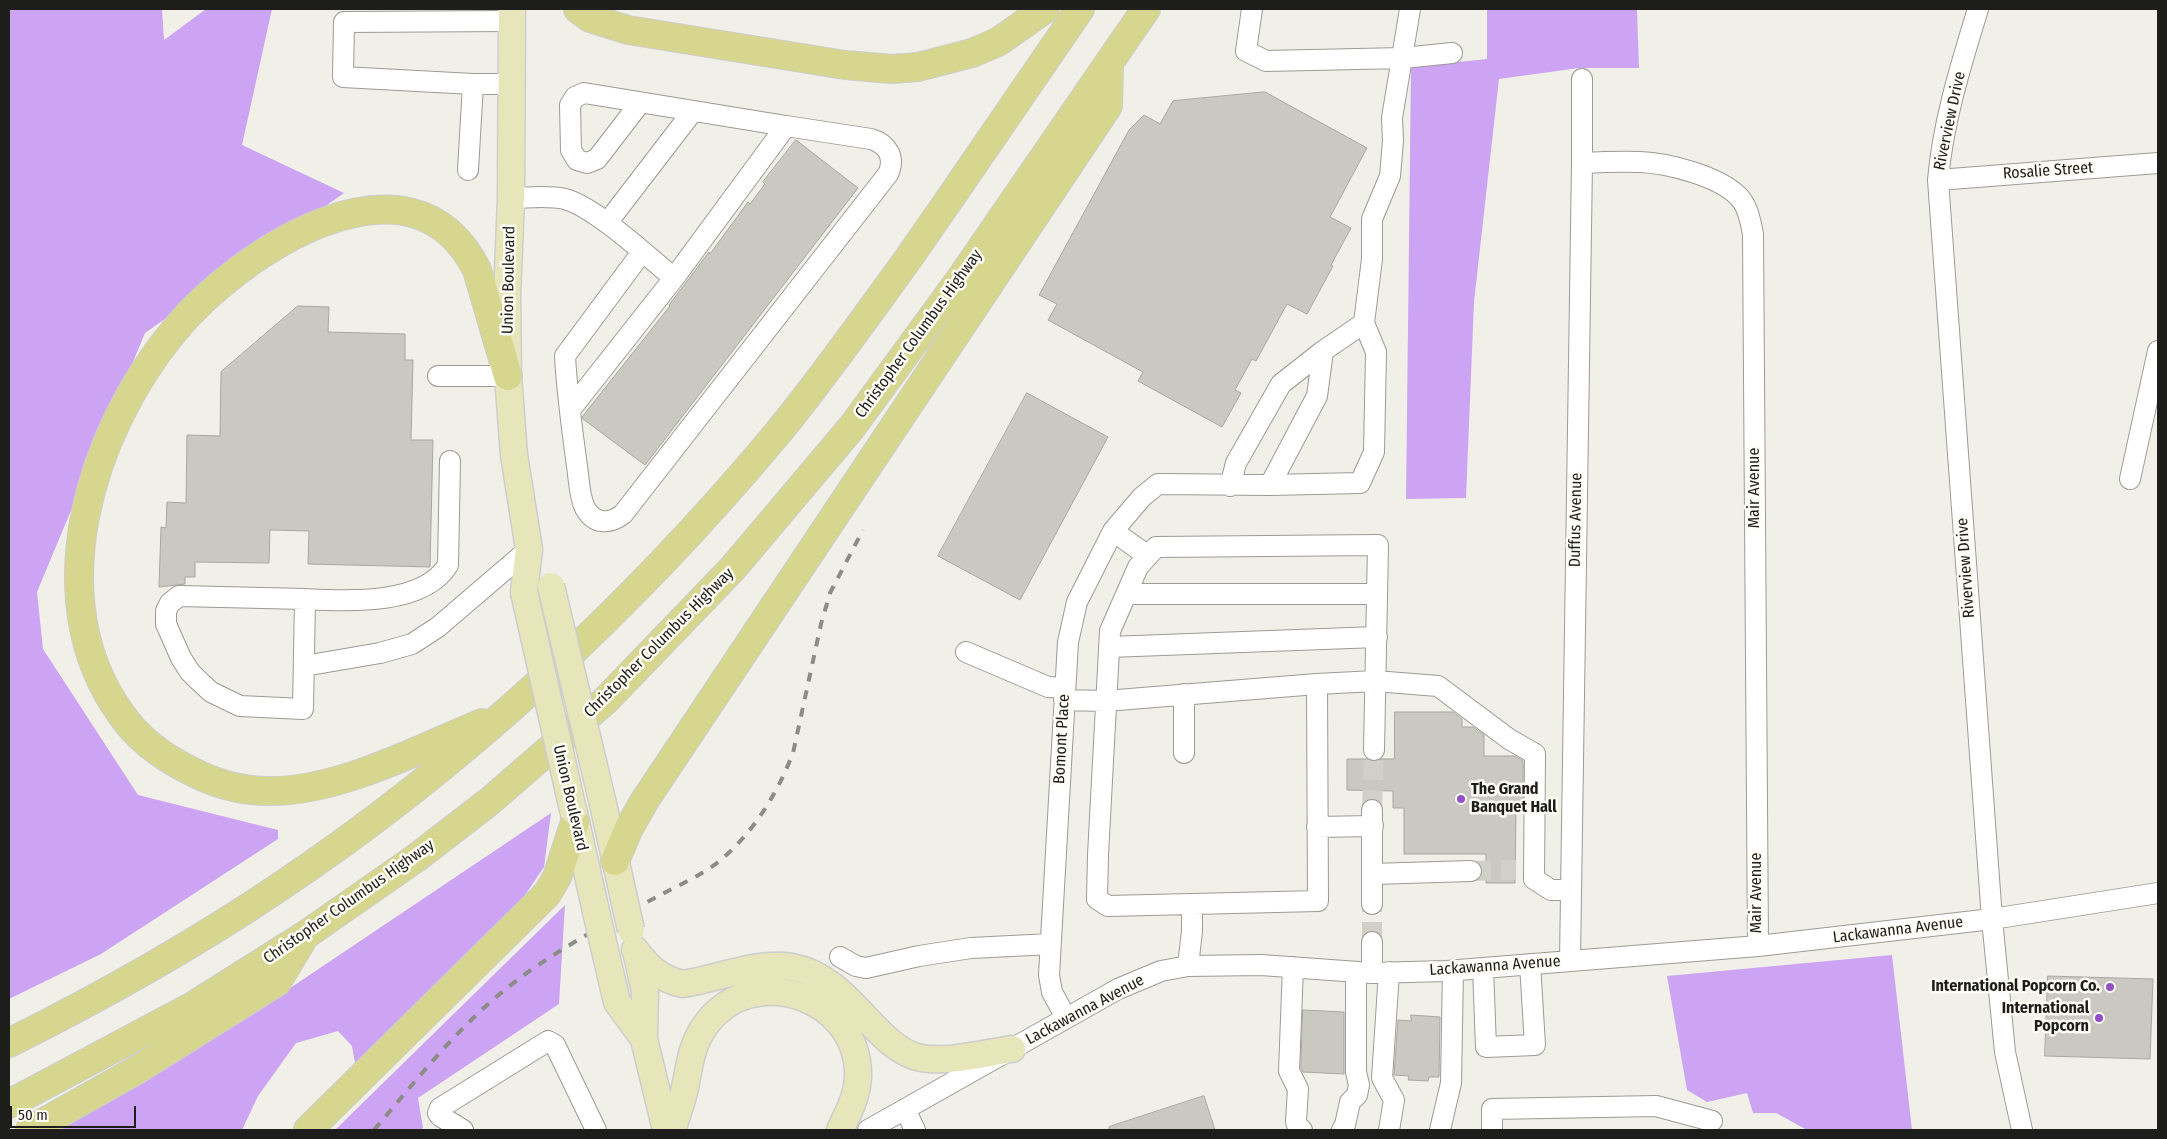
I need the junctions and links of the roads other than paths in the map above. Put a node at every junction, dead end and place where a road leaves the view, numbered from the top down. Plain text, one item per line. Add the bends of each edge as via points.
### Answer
1 (578, 9) edge
2 (1045, 9) edge
3 (1080, 9) edge
4 (1146, 9) edge
5 (1252, 9) edge
6 (1410, 9) edge
7 (1978, 9) edge
8 (512, 15) edge
9 (1452, 53) dead end
10 (1403, 58) junction
11 (1109, 63) junction
12 (1582, 79) dead end
13 (473, 84) junction
14 (510, 84) junction
15 (640, 103) dead end
16 (693, 111) junction
17 (786, 126) junction
18 (1582, 163) junction
19 (2158, 163) edge
20 (468, 170) dead end
21 (1938, 180) junction
22 (511, 198) junction
23 (606, 223) junction
24 (642, 252) junction
25 (674, 278) junction
26 (1364, 323) junction
27 (1323, 351) junction
28 (2158, 351) edge
29 (438, 376) dead end
30 (508, 376) junction
31 (570, 410) junction
32 (450, 461) dead end
33 (2130, 479) dead end
34 (1230, 486) junction
35 (1270, 486) junction
36 (1114, 531) junction
37 (529, 549) junction
38 (1148, 556) junction
39 (1126, 594) junction
40 (1377, 594) junction
41 (305, 599) junction
42 (1376, 637) junction
43 (1109, 647) junction
44 (966, 652) dead end
45 (304, 666) junction
46 (1375, 681) junction
47 (1317, 684) junction
48 (1065, 694) junction
49 (1184, 694) junction
50 (1105, 701) junction
51 (504, 713) junction
52 (1374, 750) tunnel mouth
53 (1184, 754) dead end
54 (574, 816) junction
55 (1317, 827) junction
56 (615, 861) junction
57 (1471, 871) tunnel mouth
58 (1372, 874) junction
59 (1570, 890) junction
60 (2158, 893) edge
61 (1192, 904) junction
62 (1372, 904) tunnel mouth
63 (1992, 919) junction
64 (304, 936) junction
65 (633, 940) junction
66 (1372, 942) tunnel mouth
67 (1051, 944) junction
68 (1758, 946) junction
69 (840, 957) dead end
70 (1570, 961) junction
71 (1530, 964) junction
72 (1188, 966) junction
73 (1293, 967) junction
74 (1483, 968) junction
75 (1453, 970) junction
76 (1372, 972) junction
77 (1066, 1018) junction
78 (644, 1039) junction
79 (9, 1043) edge
80 (1012, 1049) junction
81 (9, 1104) edge
82 (905, 1109) junction
83 (1712, 1121) dead end
84 (30, 1130) edge
85 (308, 1130) edge
86 (463, 1130) edge
87 (596, 1130) edge
88 (666, 1130) edge
89 (672, 1130) edge
90 (840, 1130) edge
91 (868, 1130) edge
92 (915, 1130) edge
93 (1302, 1130) edge
94 (1342, 1130) edge
95 (1389, 1130) edge
96 (1440, 1130) edge
97 (1492, 1130) edge
98 (2022, 1130) edge

1 - 2 highway via 590,18 628,30 844,65 892,69 918,67 972,54 998,42
3 - 51 highway via 889,285 778,433 655,571
4 - 11 highway, Christopher Columbus Highway
5 - 10 street via 1246,51 1266,62
6 - 10 street
7 - 21 street, Riverview Drive via 1951,102
8 - 13 street via 344,22 344,77
8 - 14 main road, Union Boulevard
9 - 10 street
10 - 26 street via 1392,118 1390,176 1372,219 1372,259
11 - 56 highway via 1108,106 645,800 628,828
11 - 64 highway, Christopher Columbus Highway via 889,378 813,475 733,568 605,701 537,761 416,858
12 - 18 street, Duffus Avenue
13 - 14 street
13 - 20 street
14 - 22 main road, Union Boulevard
15 - 16 street
16 - 17 street
16 - 23 street
17 - 25 street
17 - 31 street via 877,141 889,152 891,168 623,514 612,522 594,518 584,506
18 - 59 street, Duffus Avenue
18 - 68 street, Mair Avenue via 1658,164 1706,177 1738,196 1753,234
19 - 21 street, Rosalie Street
21 - 63 street, Riverview Drive
22 - 23 street via 564,199
22 - 30 main road, Union Boulevard
23 - 24 street
24 - 25 street
24 - 31 street via 565,356
25 - 31 street
26 - 27 street
26 - 35 street via 1376,352 1374,452 1360,483
27 - 34 street via 1281,384 1236,463
27 - 35 street via 1317,396
28 - 33 street
29 - 30 street
30 - 37 main road, Union Boulevard via 514,455
30 - 51 highway via 477,270 459,240 446,229 417,214 382,208 364,210 317,226 271,250 227,280 187,317 153,359 132,390 94,480 81,547 79,577 83,632 99,680 111,701 126,721 159,752 200,776 222,784 270,791 321,784 368,770
32 - 41 street via 448,565 439,575 420,587 385,598 352,601
34 - 35 street
34 - 36 street, Bomont Place via 1158,484 1142,497
36 - 38 street
36 - 48 street, Bomont Place via 1077,602 1068,642
37 - 45 street via 438,627 412,644
37 - 54 main road, Union Boulevard, bridge via 524,592
37 - 56 main road, Union Boulevard, bridge via 551,586
38 - 39 street via 1138,567
38 - 40 street via 1156,547 1378,545
39 - 40 street
39 - 43 street via 1110,631
40 - 42 street
41 - 45 street
41 - 45 street via 179,596 170,603 165,617 172,639 190,672 211,692 240,706 303,708
42 - 43 street
42 - 46 street
43 - 50 street
44 - 48 street
46 - 47 street
46 - 52 street
46 - 59 street via 1438,686 1509,740 1535,754 1525,870 1551,890
47 - 49 street
47 - 55 street
48 - 50 street
48 - 67 street, Bomont Place
49 - 50 street
49 - 53 street
50 - 61 street via 1098,899 1108,906
51 - 79 highway via 379,816 279,888 155,964
54 - 78 main road, Union Boulevard, bridge via 617,1002
54 - 85 highway via 557,877 547,894
55 - 58 street via 1372,818
55 - 61 street via 1318,901
56 - 65 main road, Union Boulevard, bridge
57 - 58 street
58 - 62 street
59 - 70 street, Duffus Avenue
60 - 63 street, Lackawanna Avenue
61 - 72 street
63 - 68 street, Lackawanna Avenue
63 - 98 street, Riverview Drive via 2005,1052
64 - 81 highway, Christopher Columbus Highway via 193,1006
64 - 84 highway via 277,982 142,1066
65 - 78 main road, Union Boulevard via 645,992
65 - 80 main road via 654,973 683,984 770,966 792,967 814,974 849,999 904,1052 921,1058 944,1059
66 - 76 street
67 - 69 street via 971,948 866,968
67 - 77 street, Bomont Place via 1049,975 1052,992
68 - 70 street, Lackawanna Avenue
70 - 71 street, Lackawanna Avenue
71 - 74 street, Lackawanna Avenue
71 - 74 street via 1535,1045 1486,1047
72 - 73 street, Lackawanna Avenue
72 - 77 street, Lackawanna Avenue via 1161,971 1130,983
73 - 76 street, Lackawanna Avenue
73 - 93 street via 1289,1072 1298,1089 1296,1121
74 - 75 street, Lackawanna Avenue
75 - 76 street, Lackawanna Avenue
75 - 96 street via 1451,1083
76 - 94 street via 1356,1072 1360,1085 1358,1095 1350,1102 1346,1126
76 - 95 street via 1382,1078 1394,1100
77 - 80 street, Lackawanna Avenue
78 - 88 main road, Union Boulevard
80 - 82 street, Lackawanna Avenue
82 - 91 street, Lackawanna Avenue
82 - 92 street
83 - 97 street via 1656,1106 1492,1109
86 - 87 street via 440,1116 440,1108 548,1041 555,1046
89 - 90 main road via 686,1084 692,1048 705,1025 730,1002 749,994 770,992 789,993 814,1002 833,1017 849,1039 858,1077 852,1105

